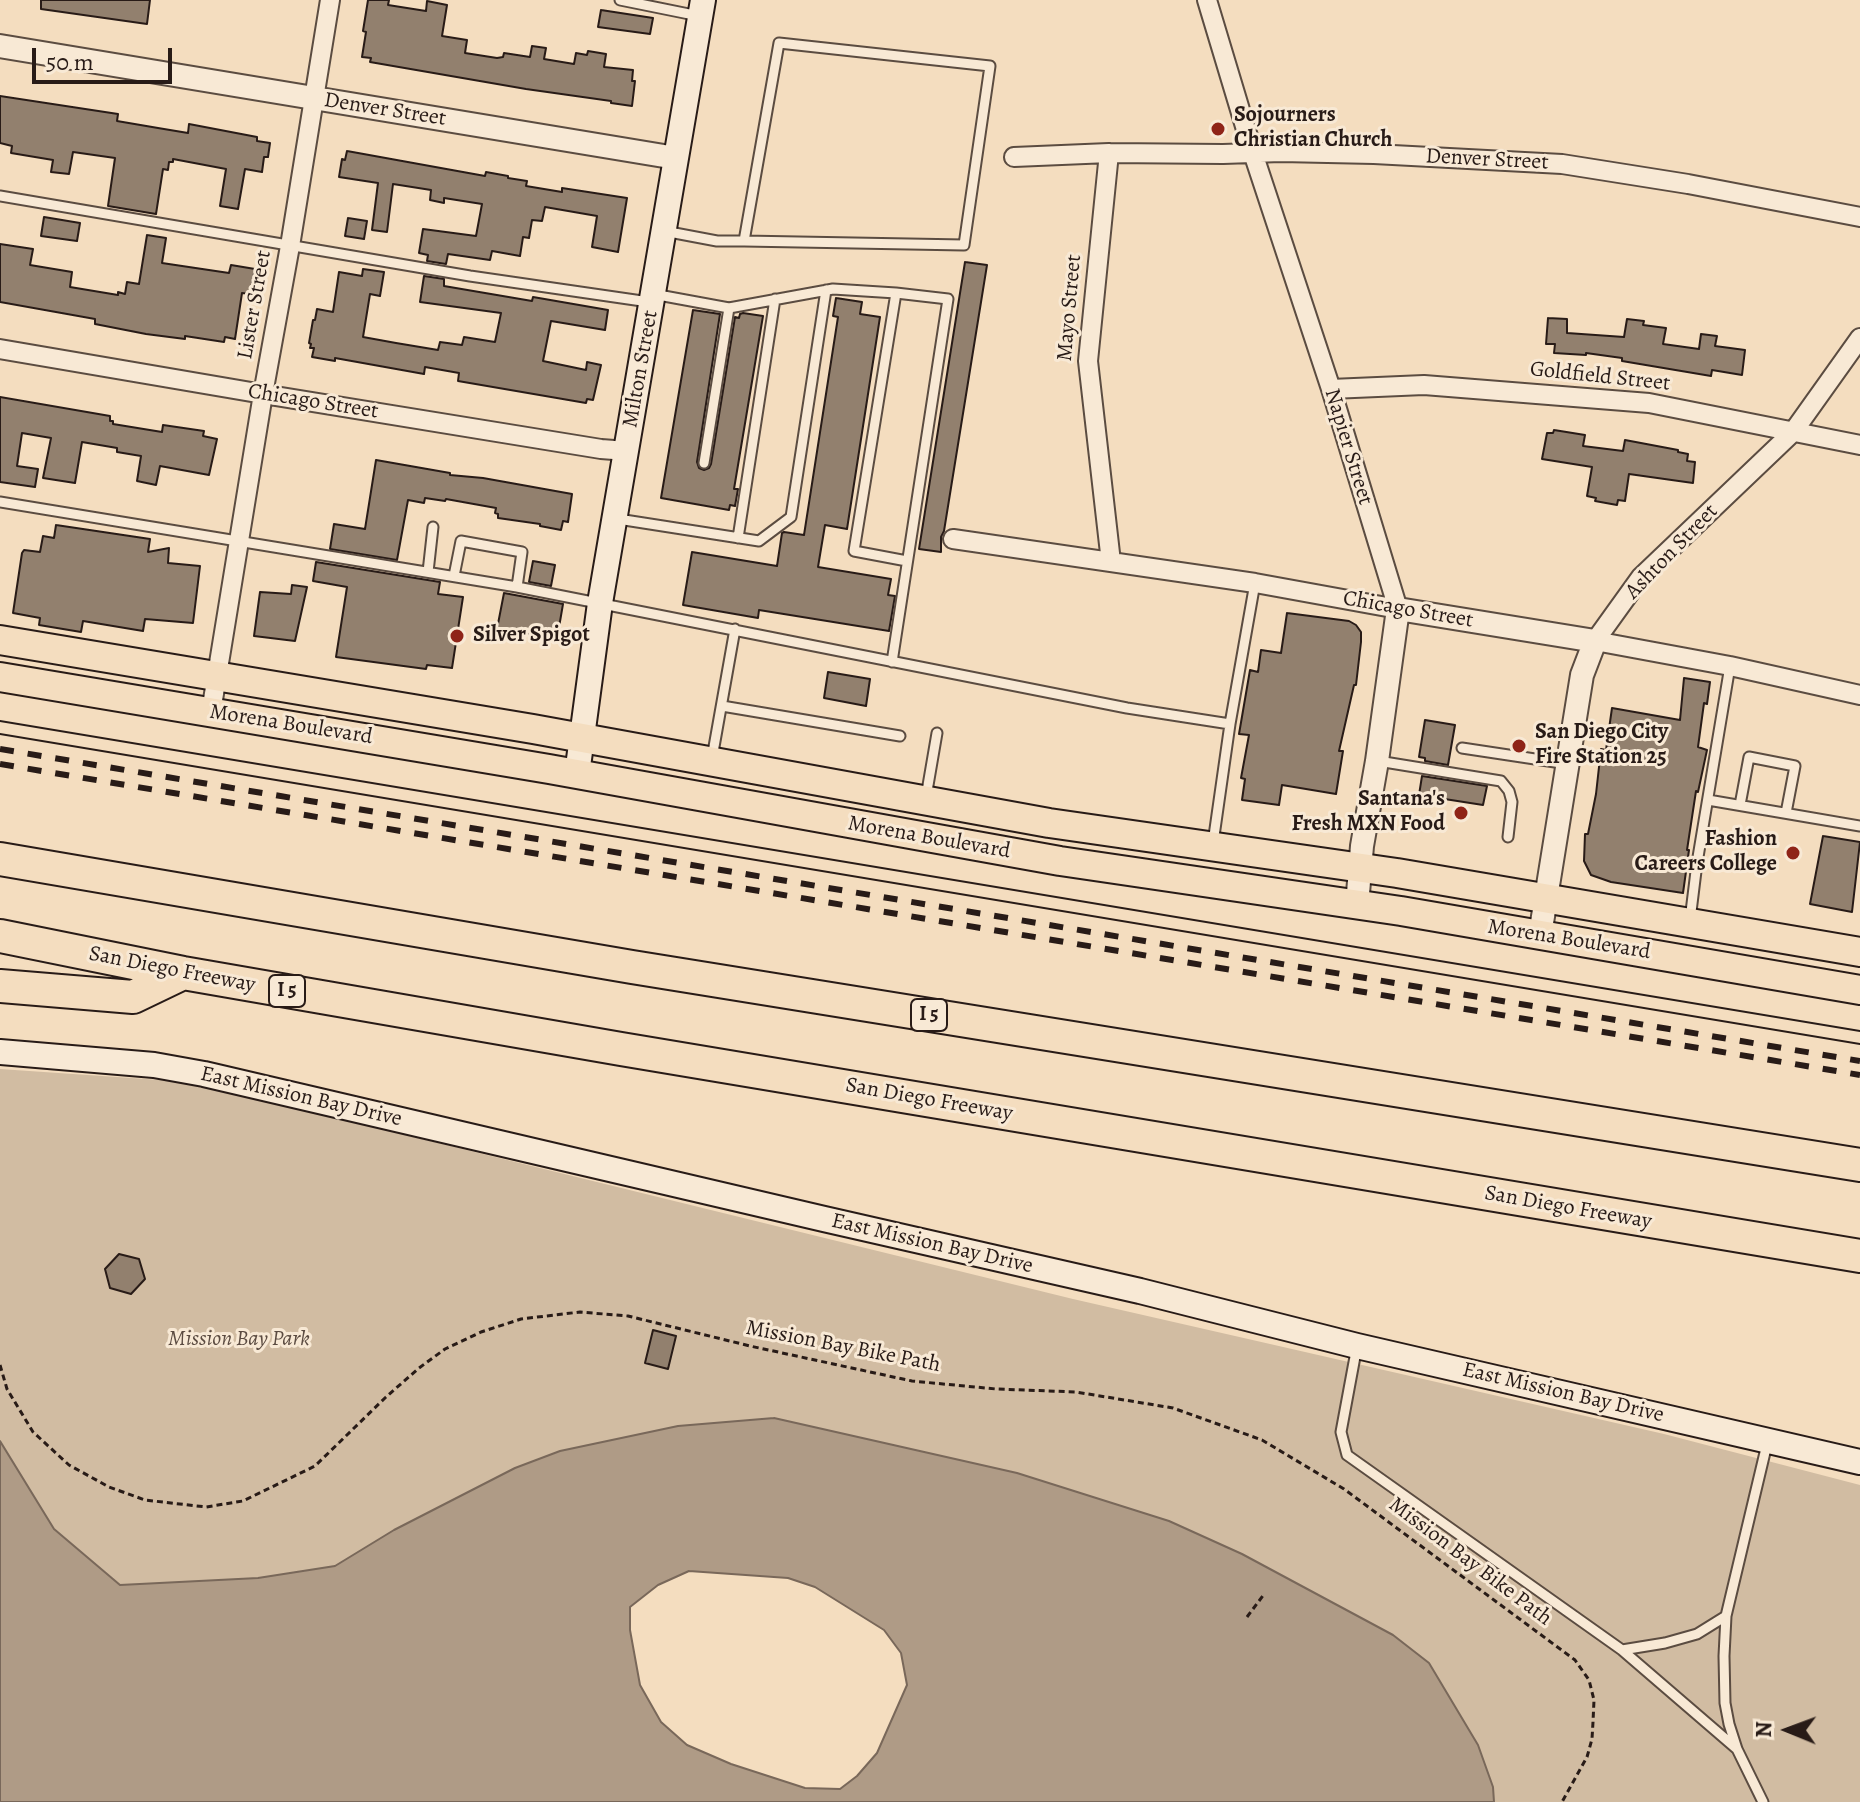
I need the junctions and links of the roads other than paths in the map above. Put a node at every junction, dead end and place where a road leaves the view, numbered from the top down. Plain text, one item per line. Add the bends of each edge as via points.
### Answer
1 (330, 0) edge
2 (620, 0) edge
3 (1207, 0) edge
4 (702, 8) edge
5 (0, 46) edge
6 (314, 99) junction
7 (1109, 153) junction
8 (1253, 153) junction
9 (1014, 157) dead end
10 (676, 158) junction
11 (0, 196) edge
12 (1860, 217) edge
13 (664, 231) junction
14 (744, 241) junction
15 (290, 246) junction
16 (826, 290) junction
17 (896, 293) junction
18 (653, 299) junction
19 (775, 299) junction
20 (729, 308) junction
21 (1860, 338) edge
22 (0, 349) edge
23 (1331, 389) junction
24 (263, 394) junction
25 (1793, 432) junction
26 (1860, 445) edge
27 (627, 451) junction
28 (704, 463) dead end
29 (0, 502) edge
30 (616, 519) junction
31 (433, 527) dead end
32 (738, 538) junction
33 (953, 539) dead end
34 (239, 540) junction
35 (907, 561) junction
36 (1111, 562) junction
37 (428, 572) junction
38 (454, 576) junction
39 (1255, 583) junction
40 (517, 587) junction
41 (600, 603) junction
42 (1398, 609) junction
43 (735, 629) junction
44 (0, 640) edge
45 (1595, 641) junction
46 (892, 662) junction
47 (1730, 666) junction
48 (217, 676) junction
49 (0, 677) edge
50 (1860, 695) edge
51 (722, 706) junction
52 (211, 712) junction
53 (1230, 724) junction
54 (937, 733) dead end
55 (900, 736) dead end
56 (582, 738) junction
57 (1462, 748) dead end
58 (712, 761) junction
59 (1377, 761) junction
60 (1568, 764) junction
61 (577, 774) junction
62 (925, 800) junction
63 (1708, 800) junction
64 (1740, 805) junction
65 (1786, 813) junction
66 (1860, 826) edge
67 (1508, 837) dead end
68 (1212, 847) junction
69 (0, 859) edge
70 (1361, 869) junction
71 (1546, 899) junction
72 (1357, 905) junction
73 (1689, 923) junction
74 (1540, 935) junction
75 (0, 936) edge
76 (1860, 952) edge
77 (183, 973) junction
78 (0, 986) edge
79 (1860, 990) edge
80 (0, 1052) edge
81 (1860, 1165) edge
82 (1860, 1256) edge
83 (1357, 1346) junction
84 (1768, 1440) junction
85 (1860, 1462) edge
86 (1726, 1616) junction
87 (1622, 1650) junction
88 (1737, 1749) junction
89 (1763, 1802) edge

1 - 6 street, Lister Street
2 - 4 lane
3 - 8 street, Napier Street
4 - 10 main road, Milton Street
5 - 6 street, Denver Street
6 - 10 street, Denver Street
6 - 15 street, Lister Street
7 - 8 street, Denver Street
7 - 9 street, Denver Street
7 - 36 street, Mayo Street via 1088,361
8 - 12 street, Denver Street via 1562,164
8 - 23 street, Napier Street
10 - 13 main road, Milton Street
11 - 15 lane
13 - 14 lane
13 - 18 main road, Milton Street
14 - 14 lane via 964,245 990,66 779,43
15 - 18 lane
15 - 24 street, Lister Street
16 - 17 lane
16 - 19 lane
16 - 32 lane via 791,517 759,541
17 - 35 lane via 854,551
17 - 35 lane via 948,299
18 - 20 lane
18 - 27 main road, Milton Street
19 - 20 lane
19 - 32 lane
20 - 28 lane
21 - 25 street, Ashton Street
22 - 24 street, Chicago Street
23 - 25 street, Goldfield Street via 1424,385 1649,403
23 - 42 street, Napier Street
24 - 27 street, Chicago Street
24 - 34 street, Lister Street
25 - 26 street, Goldfield Street
25 - 45 street, Ashton Street via 1641,577
27 - 30 main road, Milton Street
29 - 34 lane
30 - 32 lane
30 - 41 main road, Milton Street
31 - 37 lane
33 - 36 street, Chicago Street
34 - 37 lane
34 - 48 street, Lister Street
35 - 46 lane
36 - 39 street, Chicago Street
37 - 38 lane
38 - 40 lane
38 - 40 lane via 461,541 522,552
39 - 42 street, Chicago Street
39 - 53 lane
40 - 41 lane
41 - 43 lane
41 - 56 main road, Milton Street
42 - 45 street, Chicago Street
42 - 59 street, Napier Street
43 - 46 lane
43 - 51 lane
44 - 48 main road, Morena Boulevard
45 - 47 street, Chicago Street
45 - 60 street, Ashton Street via 1582,675
46 - 53 lane
47 - 50 street, Chicago Street
47 - 63 lane
48 - 52 street, Lister Street
48 - 56 main road, Morena Boulevard
49 - 52 main road, Morena Boulevard
51 - 55 lane
51 - 58 lane
52 - 61 main road, Morena Boulevard
53 - 68 lane
54 - 62 lane
56 - 58 main road, Morena Boulevard
56 - 61 main road, Milton Street
57 - 60 lane
58 - 62 main road, Morena Boulevard
59 - 67 lane via 1501,781 1512,802
59 - 70 street, Napier Street
60 - 71 street, Ashton Street
61 - 72 main road, Morena Boulevard via 1060,861
62 - 68 main road, Morena Boulevard
63 - 64 lane
63 - 73 lane
64 - 65 lane
64 - 65 lane via 1749,757 1795,766
65 - 66 lane
68 - 70 main road, Morena Boulevard
69 - 81 highway, I 5
70 - 71 main road, Morena Boulevard
70 - 72 street, Napier Street
71 - 73 main road, Morena Boulevard
71 - 74 street, Ashton Street
72 - 74 main road, Morena Boulevard
73 - 76 main road, Morena Boulevard
74 - 79 main road, Morena Boulevard
75 - 77 highway, San Diego Freeway / I 5
77 - 78 highway via 133,997
77 - 82 highway, San Diego Freeway / I 5
80 - 83 main road, East Mission Bay Drive via 204,1074
83 - 84 main road, East Mission Bay Drive
83 - 87 lane via 1341,1432 1347,1455
84 - 85 main road, East Mission Bay Drive
84 - 86 lane
86 - 87 lane via 1697,1634
86 - 88 lane via 1725,1703
87 - 88 lane
88 - 89 lane

